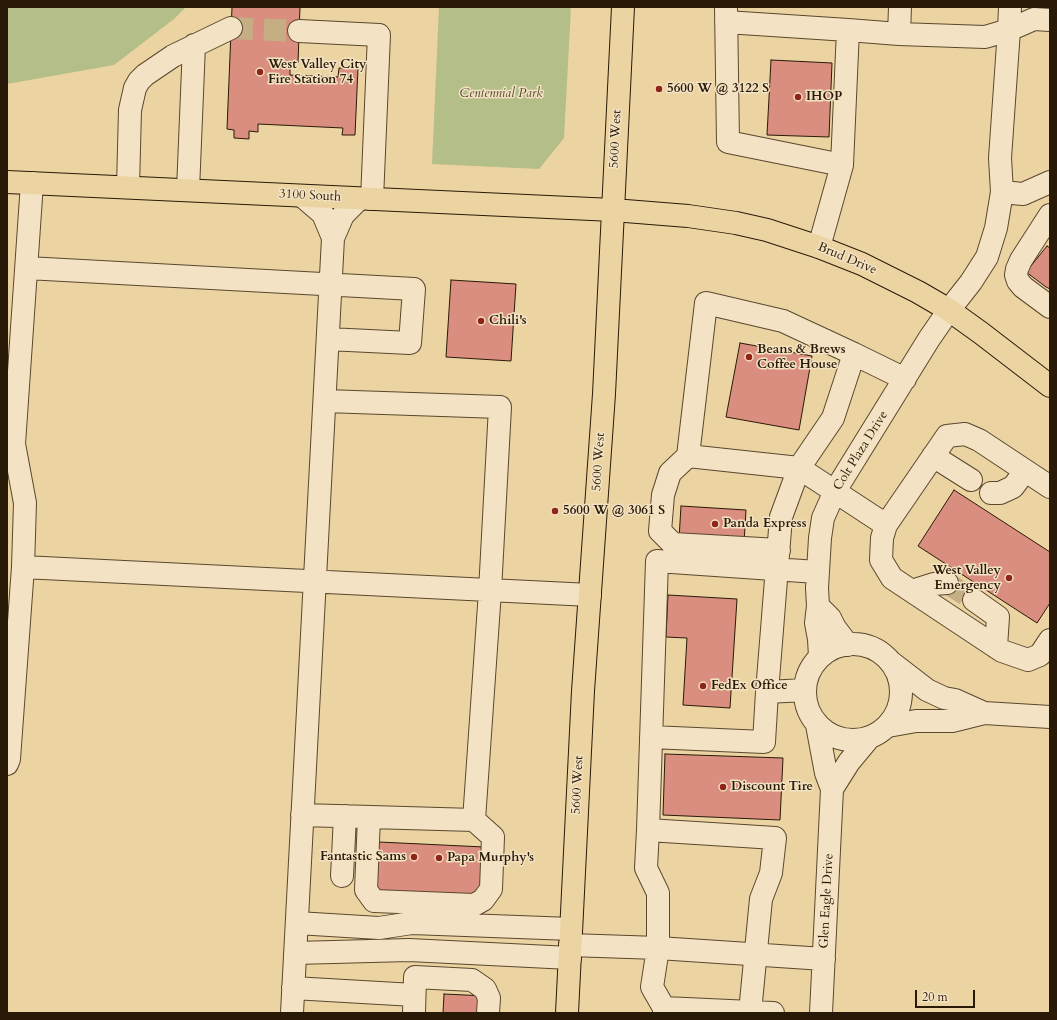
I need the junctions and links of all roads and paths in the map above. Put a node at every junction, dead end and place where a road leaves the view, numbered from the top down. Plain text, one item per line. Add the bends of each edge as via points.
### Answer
1 (623, 7) edge
2 (900, 7) edge
3 (1010, 7) edge
4 (726, 15) edge
5 (1050, 20) edge
6 (231, 28) tunnel mouth
7 (848, 30) junction
8 (1009, 30) junction
9 (299, 32) tunnel mouth
10 (899, 34) junction
11 (194, 45) junction
12 (842, 165) junction
13 (7, 182) edge
14 (1050, 182) edge
15 (32, 183) junction
16 (128, 187) junction
17 (188, 190) junction
18 (1002, 192) junction
19 (302, 196) junction
20 (365, 199) junction
21 (613, 210) junction
22 (1050, 215) edge
23 (333, 238) junction
24 (819, 247) junction
25 (27, 268) junction
26 (331, 284) junction
27 (1050, 307) edge
28 (949, 310) junction
29 (328, 339) junction
30 (854, 354) junction
31 (905, 379) junction
32 (1050, 386) edge
33 (325, 400) junction
34 (688, 456) junction
35 (933, 456) junction
36 (799, 468) junction
37 (1025, 471) junction
38 (970, 480) dead end
39 (1050, 488) edge
40 (835, 491) junction
41 (991, 493) dead end
42 (886, 525) junction
43 (778, 560) junction
44 (23, 567) junction
45 (817, 572) junction
46 (315, 582) junction
47 (947, 583) tunnel mouth
48 (490, 591) junction
49 (912, 591) junction
50 (590, 595) junction
51 (974, 600) tunnel mouth
52 (818, 606) junction
53 (1050, 640) edge
54 (848, 645) junction
55 (996, 647) junction
56 (820, 657) junction
57 (890, 661) junction
58 (805, 690) junction
59 (768, 692) junction
60 (984, 713) junction
61 (1050, 717) edge
62 (817, 725) junction
63 (888, 726) junction
64 (651, 738) junction
65 (869, 738) junction
66 (7, 764) edge
67 (832, 789) junction
68 (302, 814) junction
69 (345, 816) junction
70 (368, 817) junction
71 (474, 820) junction
72 (648, 830) junction
73 (342, 876) dead end
74 (297, 923) junction
75 (570, 944) junction
76 (658, 948) junction
77 (295, 953) junction
78 (756, 954) junction
79 (824, 959) junction
80 (293, 988) junction
81 (414, 1004) edge
82 (664, 1011) edge
83 (750, 1012) edge
84 (292, 1013) edge
85 (488, 1013) edge
86 (567, 1013) edge
87 (773, 1013) edge
88 (822, 1013) edge

1 - 21 main road, 5600 West
2 - 10 street
3 - 8 street, Colt Plaza Drive
4 - 7 street
4 - 12 street via 728,142
5 - 8 street via 1034,19
6 - 11 street
7 - 10 street
7 - 12 street
8 - 10 street via 985,37
8 - 18 street, Colt Plaza Drive via 1000,158
9 - 20 street via 380,35
11 - 16 street via 145,75 135,88 130,110
11 - 17 street
12 - 24 street
13 - 15 main road, 3100 South
14 - 18 street via 1023,194
15 - 16 main road, 3100 South
15 - 25 street
16 - 17 main road, 3100 South
17 - 19 main road, 3100 South
18 - 28 street, Colt Plaza Drive via 996,228 987,257
19 - 20 main road, 3100 South
19 - 23 street via 323,214
20 - 21 main road, 3100 South
20 - 23 street via 343,215
21 - 24 main road, Brud Drive via 736,223
21 - 50 main road, 5600 West
22 - 27 street via 1021,260 1016,275 1023,287
23 - 26 street
24 - 28 main road, Brud Drive via 889,278
25 - 26 street
25 - 44 street via 14,444 26,503
26 - 29 street
26 - 29 street via 414,289 410,343
28 - 31 street, Colt Plaza Drive
28 - 32 main road, Brud Drive
29 - 33 street
30 - 31 street
30 - 34 street via 782,322 706,303
30 - 36 street via 833,418
31 - 40 street, Colt Plaza Drive
33 - 46 street
33 - 48 street via 500,407
34 - 36 street
34 - 43 street via 670,474 663,495 660,531 673,544
35 - 37 street via 947,436 964,434 979,440
35 - 38 street
35 - 42 street
36 - 40 street
36 - 43 street via 781,517
37 - 39 street
37 - 41 street via 1013,487 1000,493
40 - 42 street
40 - 45 street, Colt Plaza Drive via 821,527
42 - 49 street via 880,560 892,578
43 - 45 street
43 - 59 street
43 - 64 street via 657,561
44 - 46 street
44 - 66 street
45 - 52 street, Colt Plaza Drive
46 - 48 street
46 - 68 street
47 - 49 street
48 - 50 street
48 - 71 street
49 - 55 street
50 - 75 main road, 5600 West
51 - 55 street via 998,617
52 - 54 street via 830,618
52 - 56 street, Colt Plaza Drive via 816,623
53 - 55 street via 1040,655 1028,660
54 - 56 street via 828,651
54 - 57 street via 866,646
56 - 58 street via 809,672
57 - 60 street via 927,690
57 - 63 street via 900,682 901,694 897,711
58 - 59 street
58 - 62 street via 808,708
59 - 64 street via 764,742
60 - 61 street
60 - 63 street via 952,722 916,721
62 - 65 street via 828,734 841,739
62 - 67 street, Glen Eagle Drive via 826,773
63 - 65 street
64 - 72 street
65 - 67 street, Glen Eagle Drive via 849,762
67 - 79 street, Glen Eagle Drive
68 - 69 street
68 - 74 street
69 - 70 street
69 - 73 street
70 - 71 street
70 - 71 street via 366,890 374,901 474,905 483,900 490,889 493,837
72 - 76 street via 646,868 658,893
72 - 78 street via 775,838 772,873 761,899
74 - 75 street via 379,928 412,923
74 - 77 street
75 - 76 street
75 - 77 street
75 - 86 main road, 5600 West
76 - 78 street
76 - 82 street via 652,987
77 - 80 street
78 - 79 street
78 - 83 street
79 - 88 street, Glen Eagle Drive
80 - 81 street
80 - 84 street
81 - 85 street via 415,977 472,980 485,989 489,998
82 - 83 street
83 - 87 street

